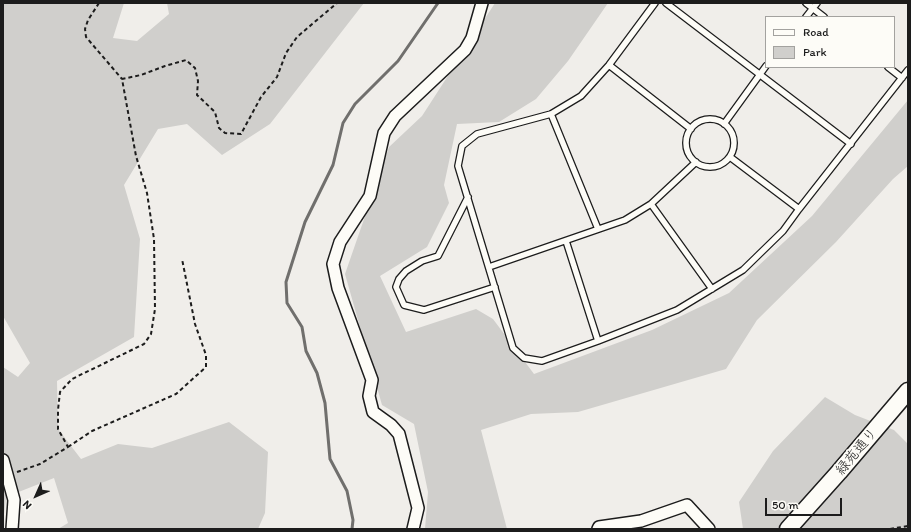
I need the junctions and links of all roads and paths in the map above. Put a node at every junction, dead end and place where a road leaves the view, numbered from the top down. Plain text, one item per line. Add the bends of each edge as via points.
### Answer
1 (99, 3) edge
2 (337, 3) edge
3 (482, 3) edge
4 (655, 3) edge
5 (666, 3) edge
6 (806, 3) edge
7 (815, 6) edge
8 (807, 16) edge
9 (823, 16) edge
10 (609, 65) junction
11 (765, 67) edge
12 (889, 68) edge
13 (908, 70) edge
14 (760, 74) junction
15 (902, 78) junction
16 (122, 79) junction
17 (551, 114) junction
18 (724, 124) junction
19 (691, 129) junction
20 (850, 144) junction
21 (730, 157) junction
22 (696, 162) junction
23 (468, 197) junction
24 (651, 204) junction
25 (799, 209) junction
26 (598, 229) junction
27 (566, 241) junction
28 (182, 259) dead end
29 (489, 267) junction
30 (495, 287) junction
31 (712, 289) junction
32 (598, 342) junction
33 (908, 391) edge
34 (68, 447) junction
35 (3, 460) edge
36 (5, 476) edge
37 (908, 526) edge
38 (12, 529) edge
39 (413, 529) edge
40 (598, 529) edge
41 (709, 529) edge
42 (788, 529) edge
43 (890, 529) edge

1 - 16 path via 88,20 86,37
2 - 16 path via 297,37 286,53 277,77 261,97 241,134 225,133 219,128 215,112 197,94 195,68 186,60 140,76
3 - 39 street via 472,38 465,50 395,116 384,133 370,196 340,242 333,264 338,288 372,380 369,396 373,412 399,434 418,508
4 - 10 lane
5 - 14 lane
6 - 7 lane
7 - 8 lane
7 - 9 lane
10 - 17 lane via 581,96
10 - 19 lane
11 - 14 lane
12 - 15 lane
13 - 15 lane
14 - 18 lane
14 - 20 lane
15 - 20 lane
16 - 34 path via 136,156 147,193 154,239 155,310 151,334 144,344 72,379 60,392 58,429
17 - 23 lane via 477,134 462,146 458,166
17 - 26 lane
18 - 19 lane via 706,119
18 - 21 lane via 731,130 734,139
19 - 22 lane via 687,137 687,147
20 - 25 lane
21 - 22 lane via 714,166
21 - 25 lane
22 - 24 lane
23 - 29 lane
23 - 30 lane via 438,256 422,261 406,272 396,287 404,305 424,310
24 - 26 lane via 625,220
24 - 31 lane
25 - 31 lane via 783,231 743,270
26 - 27 lane
27 - 29 lane
27 - 32 lane
28 - 34 path via 195,324 206,355 206,367 176,394 92,431
29 - 30 lane
30 - 32 lane via 513,348 524,358 542,361
31 - 32 lane via 677,310
33 - 42 street, 緑苑通り
34 - 36 path via 40,464
35 - 36 street
36 - 38 street via 14,500
37 - 43 path
40 - 41 street via 641,521 687,504

